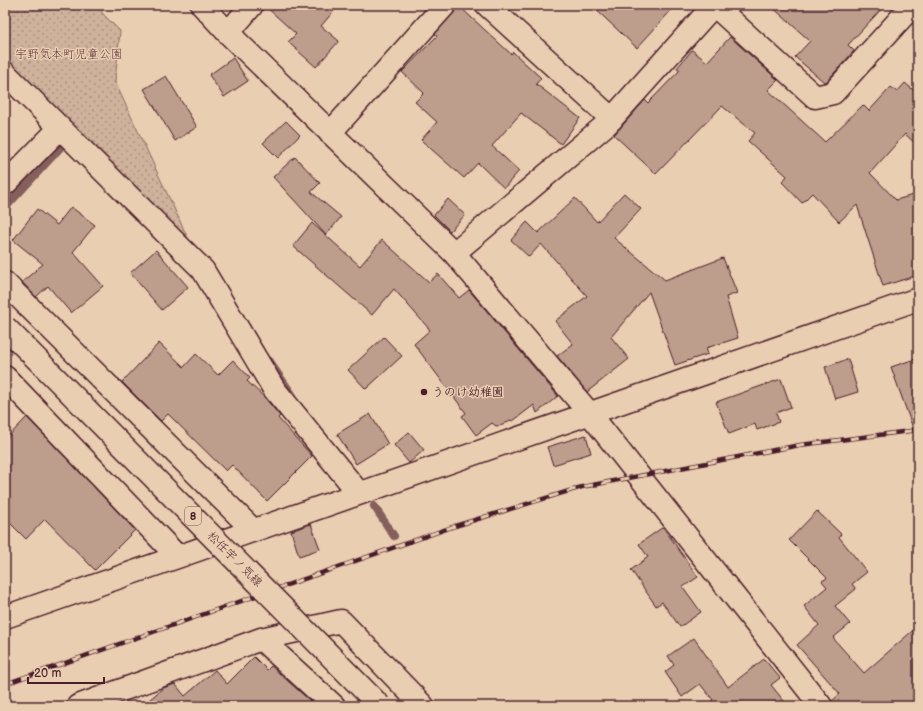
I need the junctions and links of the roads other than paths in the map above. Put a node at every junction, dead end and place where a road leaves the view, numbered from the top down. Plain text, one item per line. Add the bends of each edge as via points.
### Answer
1 (202, 5) edge
2 (252, 5) edge
3 (445, 5) edge
4 (487, 5) edge
5 (714, 5) edge
6 (913, 5) edge
7 (228, 33) junction
8 (5, 73) edge
9 (612, 118) junction
10 (60, 128) junction
11 (330, 132) junction
12 (5, 184) edge
13 (454, 253) junction
14 (5, 284) edge
15 (918, 299) edge
16 (5, 327) edge
17 (5, 377) edge
18 (590, 414) junction
19 (358, 492) junction
20 (253, 530) junction
21 (177, 556) junction
22 (5, 617) edge
23 (261, 639) junction
24 (78, 706) edge
25 (334, 706) edge
26 (380, 706) edge
27 (423, 706) edge
28 (822, 706) edge

1 - 7 street
2 - 7 street
3 - 11 street
4 - 9 street
5 - 6 street via 815,97 833,93
5 - 9 street
7 - 11 street
8 - 10 street
9 - 13 street
10 - 12 street
10 - 19 street via 202,270 274,389
11 - 13 street
13 - 18 street
14 - 20 street
15 - 18 street
16 - 26 street, 松任宇ノ気線 / 8, bridge
17 - 21 street
18 - 19 street
18 - 28 street
19 - 20 street
20 - 21 street
21 - 22 street
23 - 24 street
23 - 25 street
23 - 27 street via 341,621

